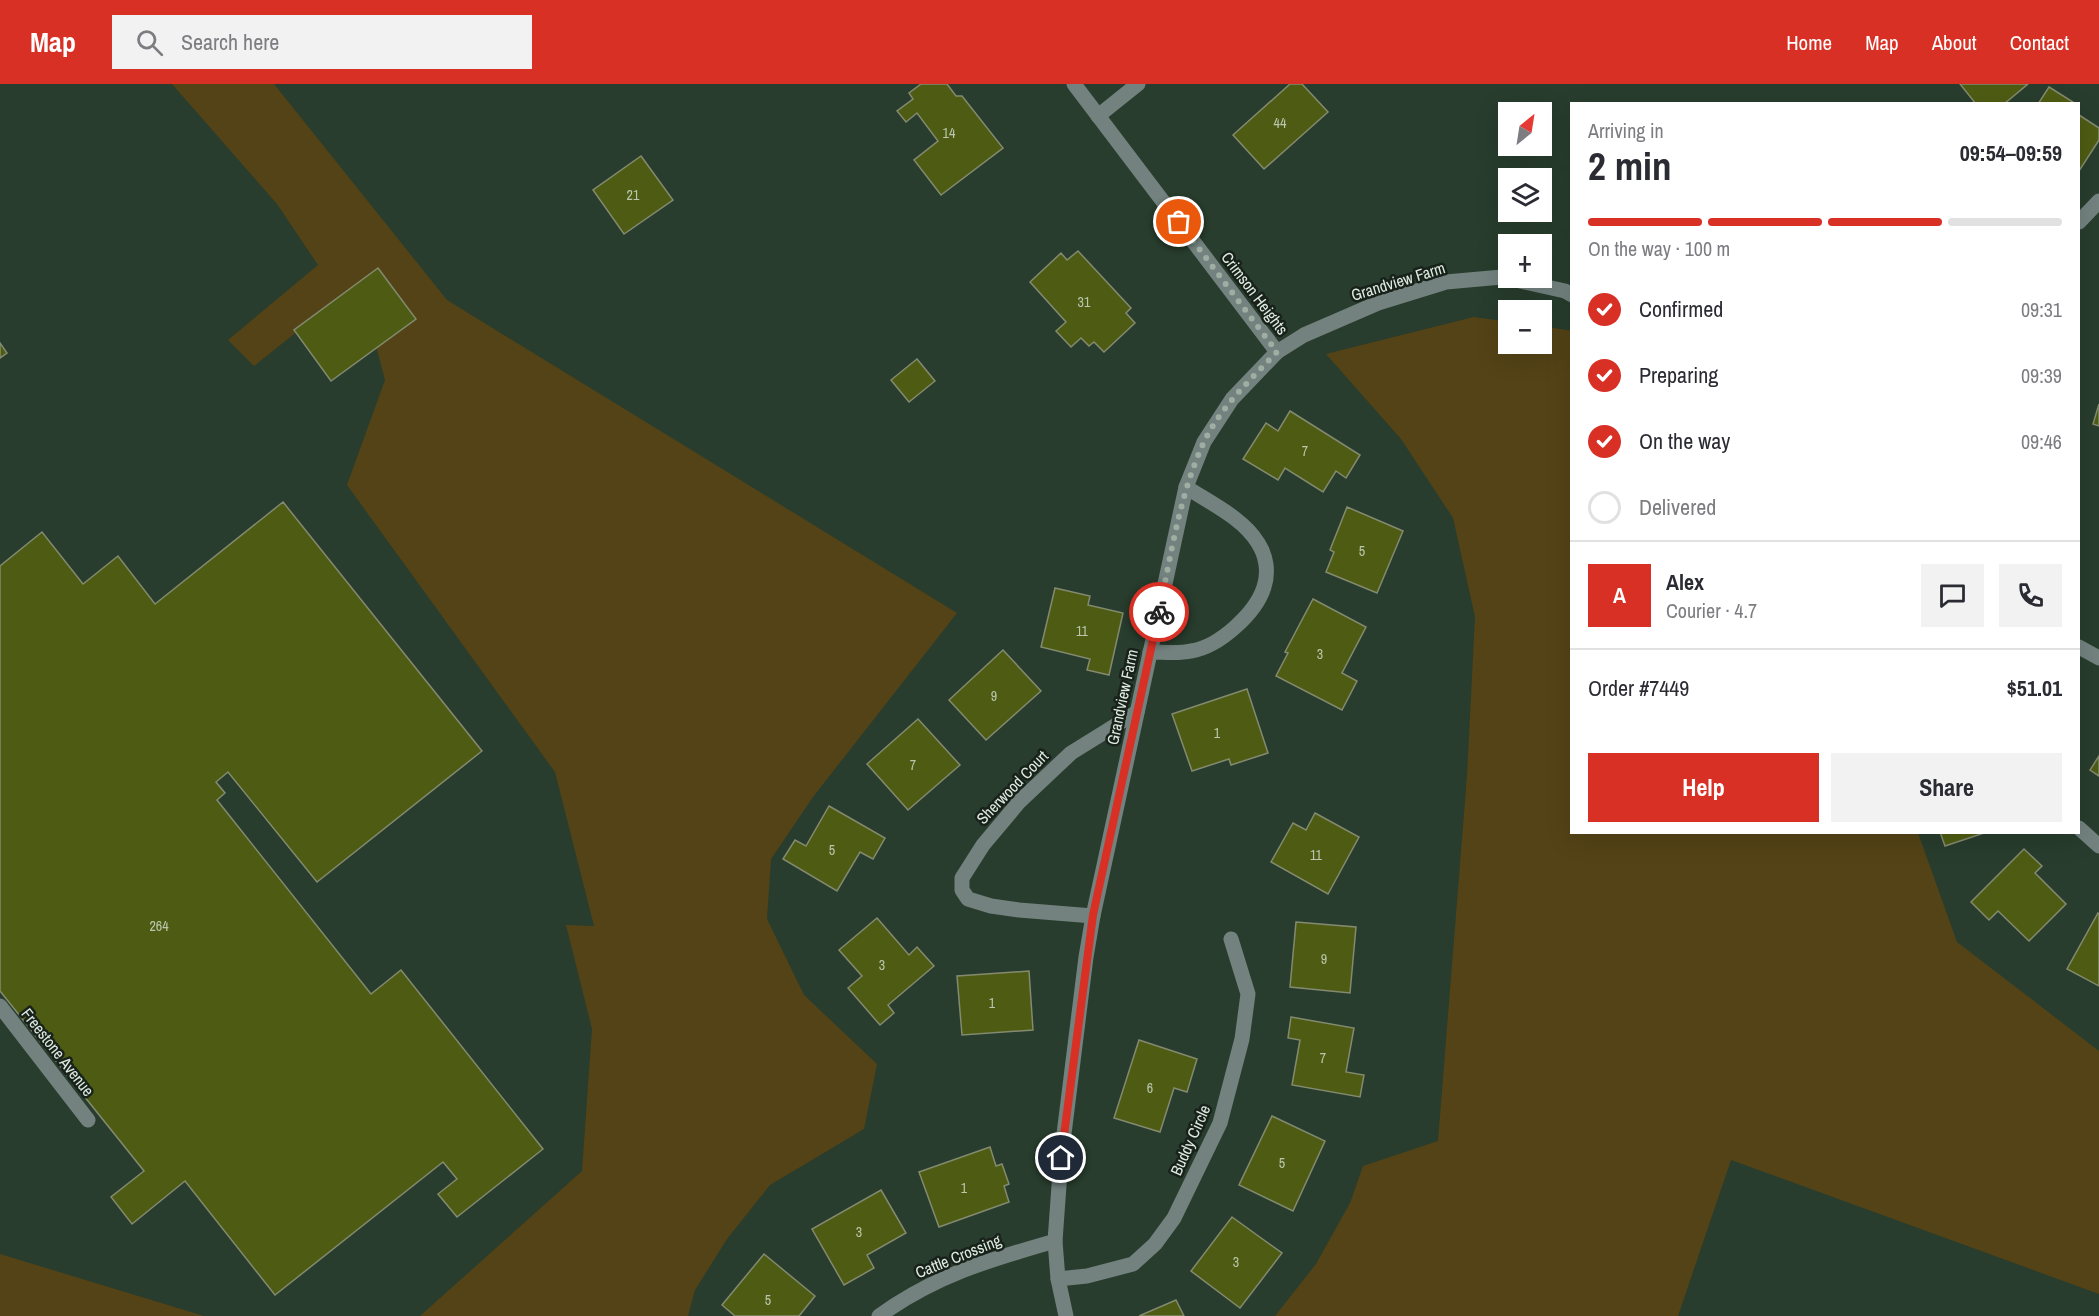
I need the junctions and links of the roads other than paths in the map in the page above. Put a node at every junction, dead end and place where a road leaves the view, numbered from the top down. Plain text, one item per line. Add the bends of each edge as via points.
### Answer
1 (1074, 84) edge
2 (1138, 84) edge
3 (1098, 116) junction
4 (2099, 201) edge
5 (2080, 221) edge
6 (1570, 294) edge
7 (1277, 352) junction
8 (1186, 487) junction
9 (2080, 648) edge
10 (1150, 652) junction
11 (2099, 658) edge
12 (1137, 712) junction
13 (2080, 829) edge
14 (2099, 846) edge
15 (1093, 915) junction
16 (1231, 939) dead end
17 (0, 1006) edge
18 (87, 1120) dead end
19 (1055, 1241) junction
20 (1059, 1279) junction
21 (879, 1316) edge
22 (1066, 1316) edge

1 - 3 street, Crimson Heights
2 - 3 street
3 - 7 street, Crimson Heights
4 - 5 street
6 - 7 street, Grandview Farm via 1502,278 1446,282 1378,303 1304,335
7 - 8 street, Grandview Farm via 1232,399 1204,442
8 - 10 street, Grandview Farm
8 - 10 street via 1236,520 1257,540 1264,553 1264,587 1247,615 1217,641 1192,651
9 - 11 street
10 - 12 street, Grandview Farm
12 - 15 street, Grandview Farm
12 - 15 street, Sherwood Court via 1071,753 1018,802 962,878 962,890 968,899 991,906
13 - 14 street
15 - 19 street, Grandview Farm via 1061,1158
16 - 20 street, Buddy Circle via 1248,994 1242,1039 1220,1123 1174,1218 1155,1244 1133,1264
17 - 18 street, Freestone Avenue
19 - 20 street, Grandview Farm
19 - 21 street, Cattle Crossing via 983,1262 940,1280
20 - 22 street, Grandview Farm

